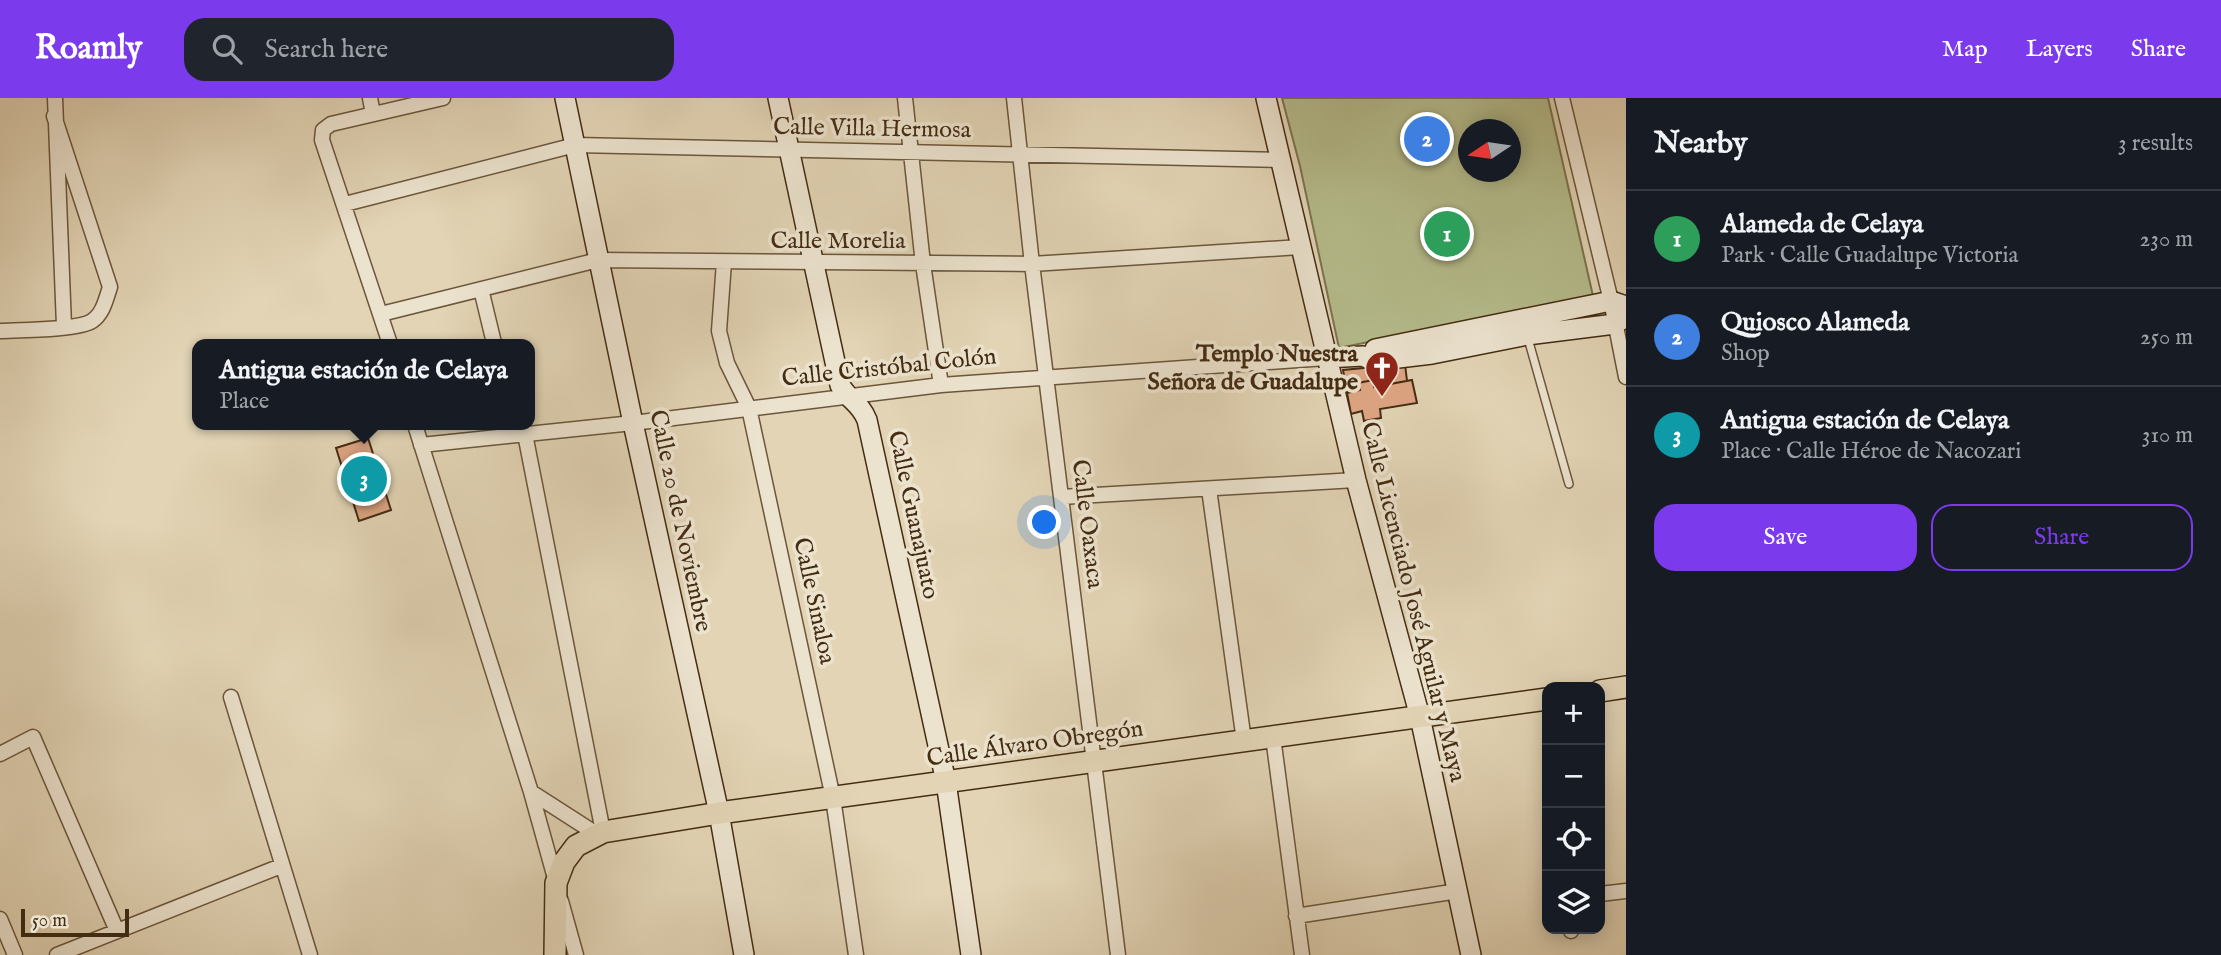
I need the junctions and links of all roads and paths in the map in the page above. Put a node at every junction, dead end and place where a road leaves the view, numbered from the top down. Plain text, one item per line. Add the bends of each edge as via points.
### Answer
1 (55, 98) edge
2 (370, 98) edge
3 (443, 98) edge
4 (565, 98) edge
5 (778, 98) edge
6 (905, 98) edge
7 (1014, 98) edge
8 (1266, 98) edge
9 (1562, 98) edge
10 (373, 114) junction
11 (54, 116) junction
12 (575, 145) junction
13 (790, 151) junction
14 (911, 152) junction
15 (1020, 155) junction
16 (1281, 160) junction
17 (345, 204) junction
18 (1300, 247) junction
19 (598, 260) junction
20 (724, 262) junction
21 (816, 264) junction
22 (923, 264) junction
23 (1031, 264) junction
24 (481, 289) junction
25 (1619, 304) edge
26 (381, 314) junction
27 (1621, 321) edge
28 (64, 327) junction
29 (0, 331) edge
30 (1527, 335) junction
31 (388, 339) edge
32 (493, 339) edge
33 (1363, 356) junction
34 (1326, 358) junction
35 (1046, 377) junction
36 (1626, 377) edge
37 (941, 384) junction
38 (846, 396) junction
39 (749, 408) junction
40 (633, 423) junction
41 (416, 430) edge
42 (525, 434) junction
43 (421, 445) junction
44 (1356, 480) junction
45 (1569, 484) dead end
46 (1209, 489) junction
47 (1061, 497) junction
48 (1626, 687) edge
49 (1605, 690) edge
50 (232, 697) dead end
51 (1542, 700) edge
52 (1420, 717) junction
53 (1273, 737) junction
54 (1244, 741) junction
55 (0, 754) edge
56 (1094, 762) junction
57 (946, 782) junction
58 (531, 792) junction
59 (833, 798) junction
60 (719, 813) junction
61 (601, 833) junction
62 (281, 866) junction
63 (556, 883) junction
64 (1458, 891) junction
65 (1626, 891) edge
66 (1605, 893) edge
67 (1297, 916) junction
68 (0, 919) edge
69 (117, 931) junction
70 (15, 955) edge
71 (57, 955) edge
72 (310, 955) edge
73 (555, 955) edge
74 (576, 955) edge
75 (744, 955) edge
76 (856, 955) edge
77 (971, 955) edge
78 (1118, 955) edge
79 (1302, 955) edge
80 (1471, 955) edge

1 - 11 street
2 - 10 street
3 - 10 street
4 - 12 street, Calle 20 de Noviembre
5 - 13 street, Calle Guanajuato
6 - 14 street
7 - 15 street, Calle Oaxaca
8 - 16 street, Calle Licenciado José Aguilar y Maya
9 - 25 street
10 - 17 street via 323,130 322,140
11 - 28 street
11 - 28 street via 110,288 92,321
12 - 13 street, Calle Villa Hermosa
12 - 17 street, Calle Villa Hermosa
12 - 19 street, Calle 20 de Noviembre
13 - 14 street, Calle Villa Hermosa
13 - 21 street, Calle Guanajuato
14 - 15 street, Calle Villa Hermosa
14 - 22 street
15 - 16 street, Calle Villa Hermosa
15 - 23 street, Calle Oaxaca
16 - 18 street, Calle Licenciado José Aguilar y Maya
17 - 26 street
18 - 23 street, Calle Morelia
18 - 34 street, Calle Licenciado José Aguilar y Maya
19 - 20 street, Calle Morelia
19 - 24 street, Calle Morelia
19 - 40 street, Calle 20 de Noviembre
20 - 21 street, Calle Morelia
20 - 39 street, Calle Sinaloa via 719,331 727,363
21 - 22 street, Calle Morelia
21 - 38 street, Calle Guanajuato
22 - 23 street, Calle Morelia
22 - 37 street
23 - 35 street, Calle Oaxaca
24 - 26 street, Calle Morelia
24 - 32 street
25 - 27 street
25 - 33 street via 1371,350
26 - 31 street
27 - 30 street
27 - 36 street
28 - 29 street
30 - 33 street via 1432,354 1373,361
30 - 45 lane
33 - 34 street, Calle Cristóbal Colón
34 - 35 street, Calle Cristóbal Colón
34 - 44 street, Calle Licenciado José Aguilar y Maya
35 - 37 street, Calle Cristóbal Colón
35 - 47 street, Calle Oaxaca
37 - 38 street, Calle Cristóbal Colón
38 - 39 street, Calle Cristóbal Colón
38 - 57 street, Calle Guanajuato via 862,408 867,420
39 - 40 street, Calle Cristóbal Colón
39 - 59 street, Calle Sinaloa
40 - 42 street, Calle Cristóbal Colón
40 - 60 street, Calle 20 de Noviembre
41 - 43 street
42 - 43 street, Calle Cristóbal Colón
42 - 61 street
43 - 58 street
44 - 46 street
44 - 52 street, Calle Licenciado José Aguilar y Maya
46 - 47 street
46 - 54 street
47 - 56 street, Calle Oaxaca
48 - 49 main road
50 - 62 street
51 - 52 main road, Calle Álvaro Obregón
52 - 53 main road, Calle Álvaro Obregón
52 - 64 street, Calle Licenciado José Aguilar y Maya
53 - 54 main road, Calle Álvaro Obregón
53 - 67 street
54 - 56 main road, Calle Álvaro Obregón
55 - 69 street via 33,737
56 - 57 main road, Calle Álvaro Obregón
56 - 78 street, Calle Oaxaca
57 - 59 main road, Calle Álvaro Obregón
57 - 77 street, Calle Guanajuato
58 - 61 street
58 - 63 street
59 - 60 main road, Calle Álvaro Obregón
59 - 76 street, Calle Sinaloa
60 - 61 main road, Calle Álvaro Obregón
60 - 75 street, Calle 20 de Noviembre
61 - 63 main road, Calle Álvaro Obregón via 576,846
62 - 69 street
62 - 72 street
63 - 73 main road
63 - 74 street
64 - 67 street
64 - 80 street, Calle Licenciado José Aguilar y Maya
65 - 66 street
67 - 79 street
68 - 70 street
69 - 71 street

